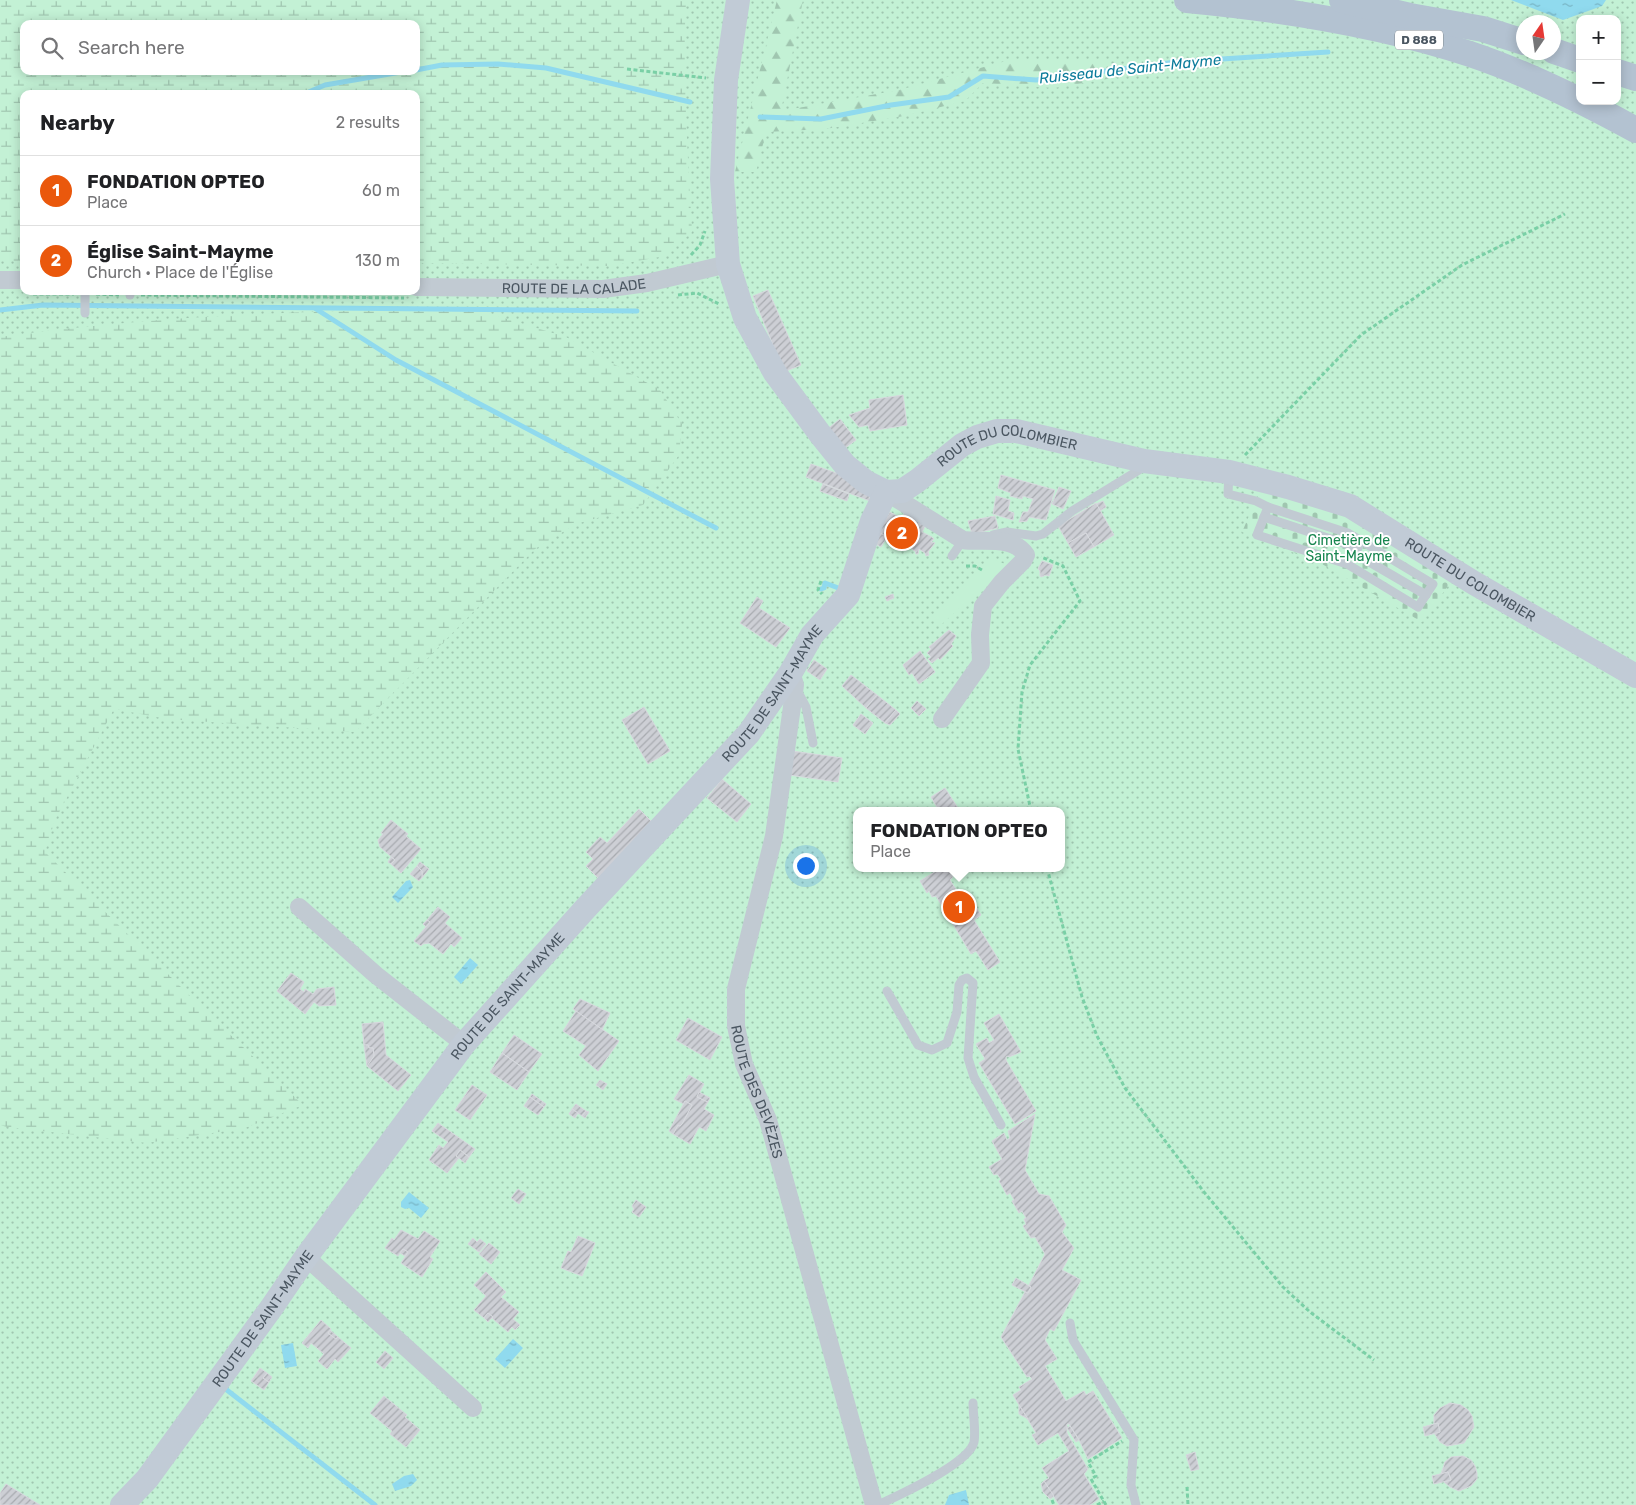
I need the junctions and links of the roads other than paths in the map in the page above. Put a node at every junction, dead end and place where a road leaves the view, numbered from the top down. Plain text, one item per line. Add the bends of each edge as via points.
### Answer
1 (738, 0) edge
2 (1187, 0) edge
3 (1342, 0) edge
4 (1410, 16) junction
5 (1516, 39) edge
6 (1561, 53) edge
7 (1576, 59) edge
8 (1621, 73) edge
9 (1636, 78) edge
10 (1576, 82) edge
11 (1621, 105) edge
12 (1636, 113) edge
13 (1636, 130) edge
14 (728, 264) junction
15 (0, 280) edge
16 (20, 285) edge
17 (420, 292) edge
18 (85, 295) edge
19 (85, 313) dead end
20 (1144, 461) junction
21 (1229, 472) junction
22 (886, 492) junction
23 (1268, 507) junction
24 (1264, 517) junction
25 (963, 540) junction
26 (984, 540) junction
27 (1358, 547) junction
28 (952, 556) dead end
29 (1347, 564) junction
30 (1426, 595) junction
31 (1636, 676) edge
32 (793, 679) junction
33 (942, 719) dead end
34 (812, 743) dead end
35 (300, 907) dead end
36 (887, 991) dead end
37 (464, 1044) junction
38 (1002, 1125) dead end
39 (306, 1257) junction
40 (1070, 1323) dead end
41 (973, 1403) dead end
42 (473, 1408) dead end
43 (122, 1505) edge
44 (874, 1505) edge
45 (878, 1505) edge
46 (1136, 1505) edge

1 - 14 street via 726,80 722,179
2 - 13 main road, D 888 via 1336,20 1436,44 1529,77
3 - 4 main road, D 888
4 - 5 main road via 1483,29
4 - 10 main road, D 888
6 - 7 main road
8 - 9 main road
11 - 12 main road
14 - 17 street, ROUTE DE LA CALADE via 647,283 603,289
14 - 22 street via 745,318 775,373 845,465 866,482
15 - 16 street
18 - 19 lane
20 - 21 street, ROUTE DU COLOMBIER
20 - 22 street, ROUTE DU COLOMBIER via 1016,431 997,431 962,445 902,491
20 - 26 lane via 1139,470 1072,511 1043,534 1007,532
21 - 23 lane via 1228,494
21 - 31 street, ROUTE DU COLOMBIER via 1350,506 1474,583
22 - 25 street
22 - 32 street, ROUTE DE SAINT-MAYME via 872,521 862,567 848,595 812,635
23 - 24 lane
23 - 27 lane via 1348,533
24 - 27 lane
24 - 29 lane via 1258,535
25 - 26 street
25 - 28 lane
26 - 33 street via 1015,545 1026,554 983,606 982,663
27 - 29 lane
27 - 30 lane
27 - 30 lane via 1433,584
29 - 30 lane via 1418,607
32 - 34 lane via 806,707
32 - 37 street, ROUTE DE SAINT-MAYME via 749,734
32 - 44 street, ROUTE DES DEVÈZES via 774,836 736,989 736,1026 744,1064 768,1120
35 - 37 street via 376,975
36 - 38 lane via 918,1045 932,1050 947,1043 957,1012 962,980 967,978 973,983 968,1058 974,1077
37 - 39 street, ROUTE DE SAINT-MAYME
39 - 42 street
39 - 43 street, ROUTE DE SAINT-MAYME via 147,1479
40 - 46 lane via 1073,1340 1134,1440 1131,1485
41 - 45 lane via 974,1443 959,1462

